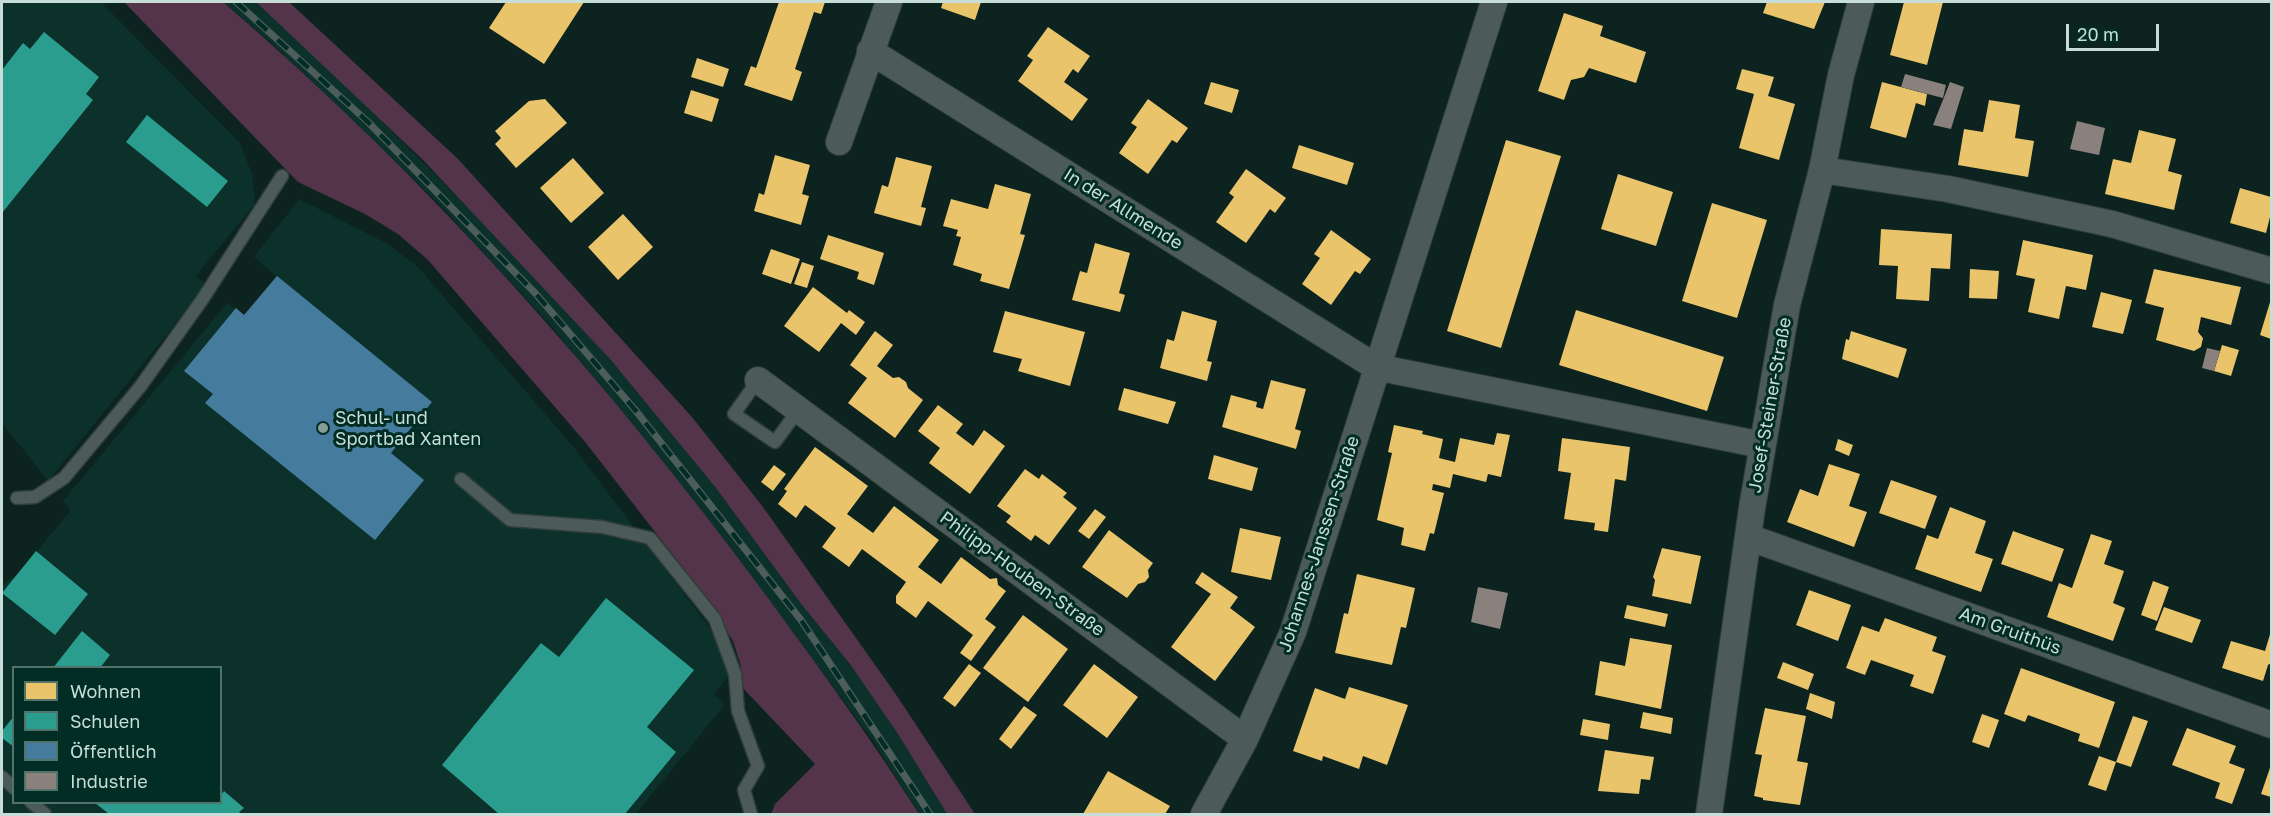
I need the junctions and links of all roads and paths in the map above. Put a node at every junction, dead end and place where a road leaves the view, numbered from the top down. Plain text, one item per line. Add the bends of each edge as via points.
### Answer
1 (889, 2) edge
2 (1494, 2) edge
3 (1861, 2) edge
4 (870, 51) junction
5 (839, 142) dead end
6 (1822, 170) junction
7 (282, 176) dead end
8 (2271, 271) edge
9 (1376, 367) junction
10 (758, 380) joint
11 (799, 409) junction
12 (1762, 445) junction
13 (461, 479) dead end
14 (17, 498) dead end
15 (1748, 537) junction
16 (2271, 725) edge
17 (1245, 739) junction
18 (33, 804) edge
19 (45, 814) edge
20 (752, 814) edge
21 (1204, 814) edge
22 (1709, 814) edge

1 - 4 street
2 - 9 street, Johannes-Janssen-Straße
3 - 6 street, Josef-Steiner-Straße
4 - 5 street
4 - 9 street, In der Allmende
6 - 8 street via 1948,189 2112,224
6 - 12 street, Josef-Steiner-Straße via 1787,305
7 - 14 lane via 140,387 64,478 35,497
9 - 12 street
9 - 17 street, Johannes-Janssen-Straße via 1293,632
10 - 11 street, Philipp-Houben-Straße
10 - 11 lane, Philipp-Houben-Straße via 734,414 775,442
11 - 17 street, Philipp-Houben-Straße
12 - 15 street, Josef-Steiner-Straße
13 - 20 lane via 510,520 602,527 650,538 715,619 735,674 738,711 758,766 744,790
15 - 16 street, Am Gruithüs
15 - 22 street, Josef-Steiner-Straße
17 - 21 street, Johannes-Janssen-Straße
18 - 19 lane

